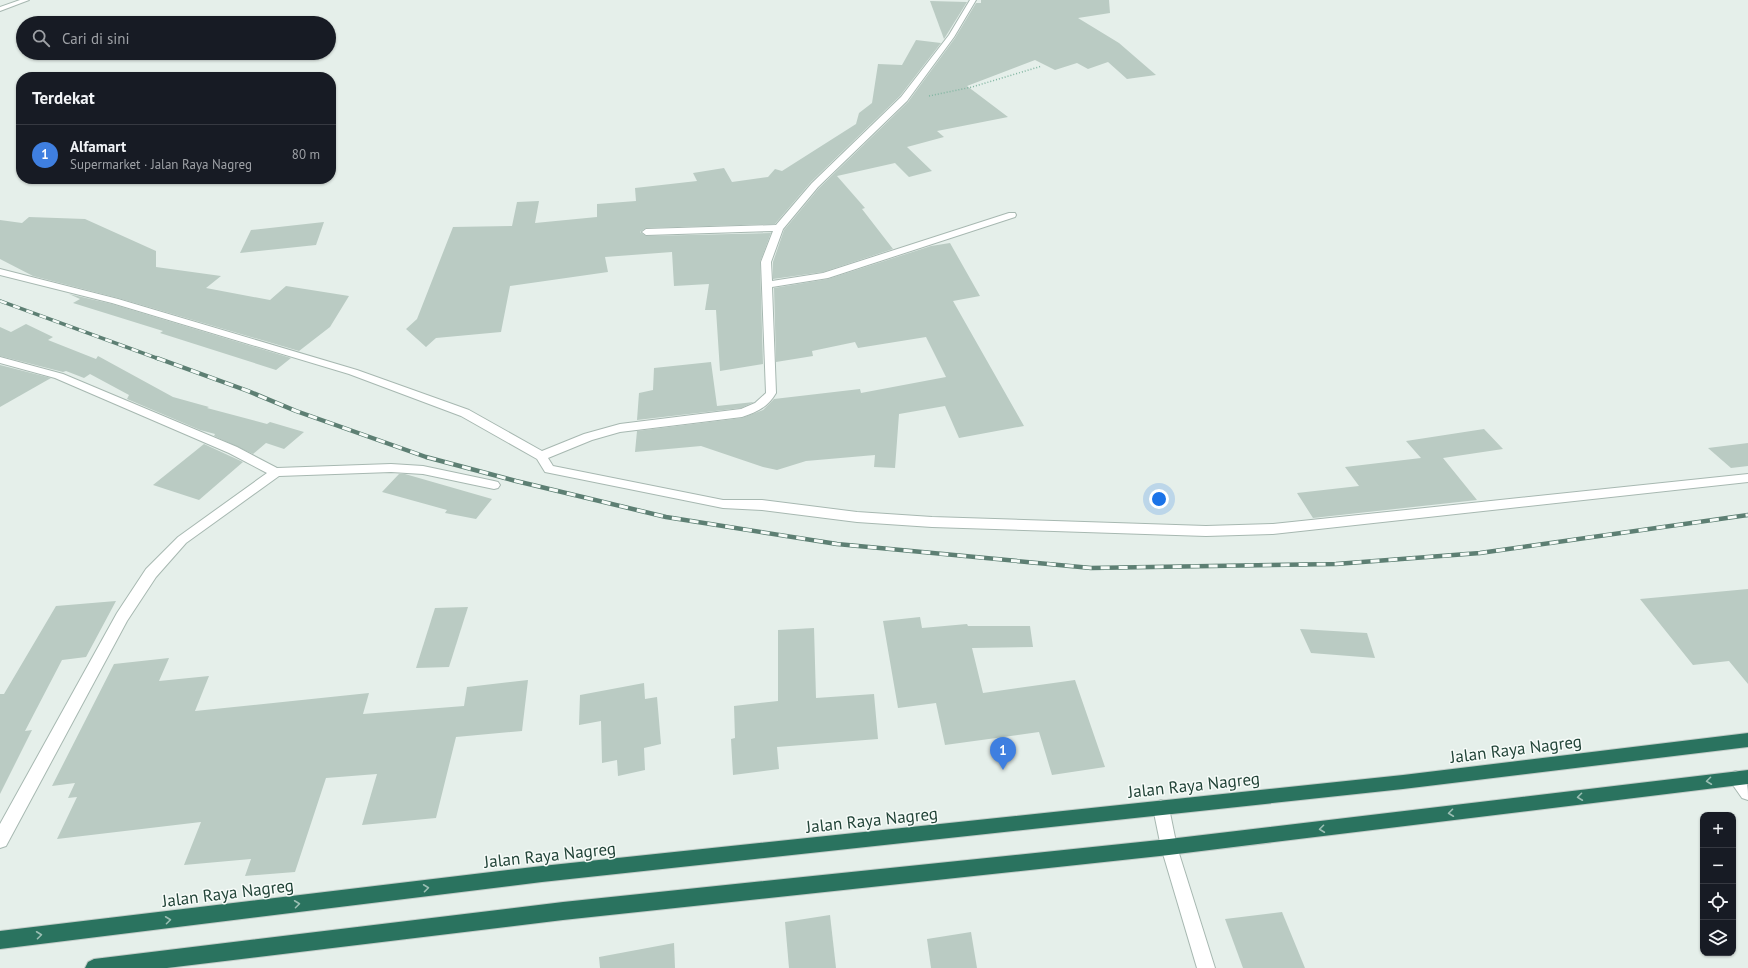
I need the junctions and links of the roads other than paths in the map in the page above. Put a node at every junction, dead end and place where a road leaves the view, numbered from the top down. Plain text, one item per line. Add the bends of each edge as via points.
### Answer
1 (26, 0) edge
2 (973, 0) edge
3 (0, 9) edge
4 (1012, 215) dead end
5 (778, 228) junction
6 (646, 232) dead end
7 (0, 272) edge
8 (767, 285) junction
9 (0, 360) edge
10 (541, 456) junction
11 (276, 472) junction
12 (1748, 478) edge
13 (494, 485) dead end
14 (1748, 740) edge
15 (1742, 777) edge
16 (1748, 793) edge
17 (1161, 808) junction
18 (0, 840) edge
19 (1169, 847) junction
20 (0, 940) edge
21 (94, 968) edge
22 (1206, 968) edge

1 - 3 street
2 - 5 street via 952,36 904,99 815,185
4 - 8 street via 825,276
5 - 6 street
5 - 8 street via 766,262
7 - 10 street via 115,301 353,372 465,413
8 - 10 street via 771,394 766,402 742,413 620,428 588,437
9 - 11 street via 59,376 233,450
10 - 12 street via 549,469 723,504 762,505 858,517 932,522 1221,530 1273,529
11 - 13 street via 423,470
11 - 18 street via 182,540 151,573 122,616
14 - 17 highway, Jalan Raya Nagreg via 1403,782
15 - 16 street
15 -> 19 highway
17 - 19 street
20 -> 17 highway, Jalan Raya Nagreg via 542,874
19 - 21 highway via 563,911
19 - 22 street

